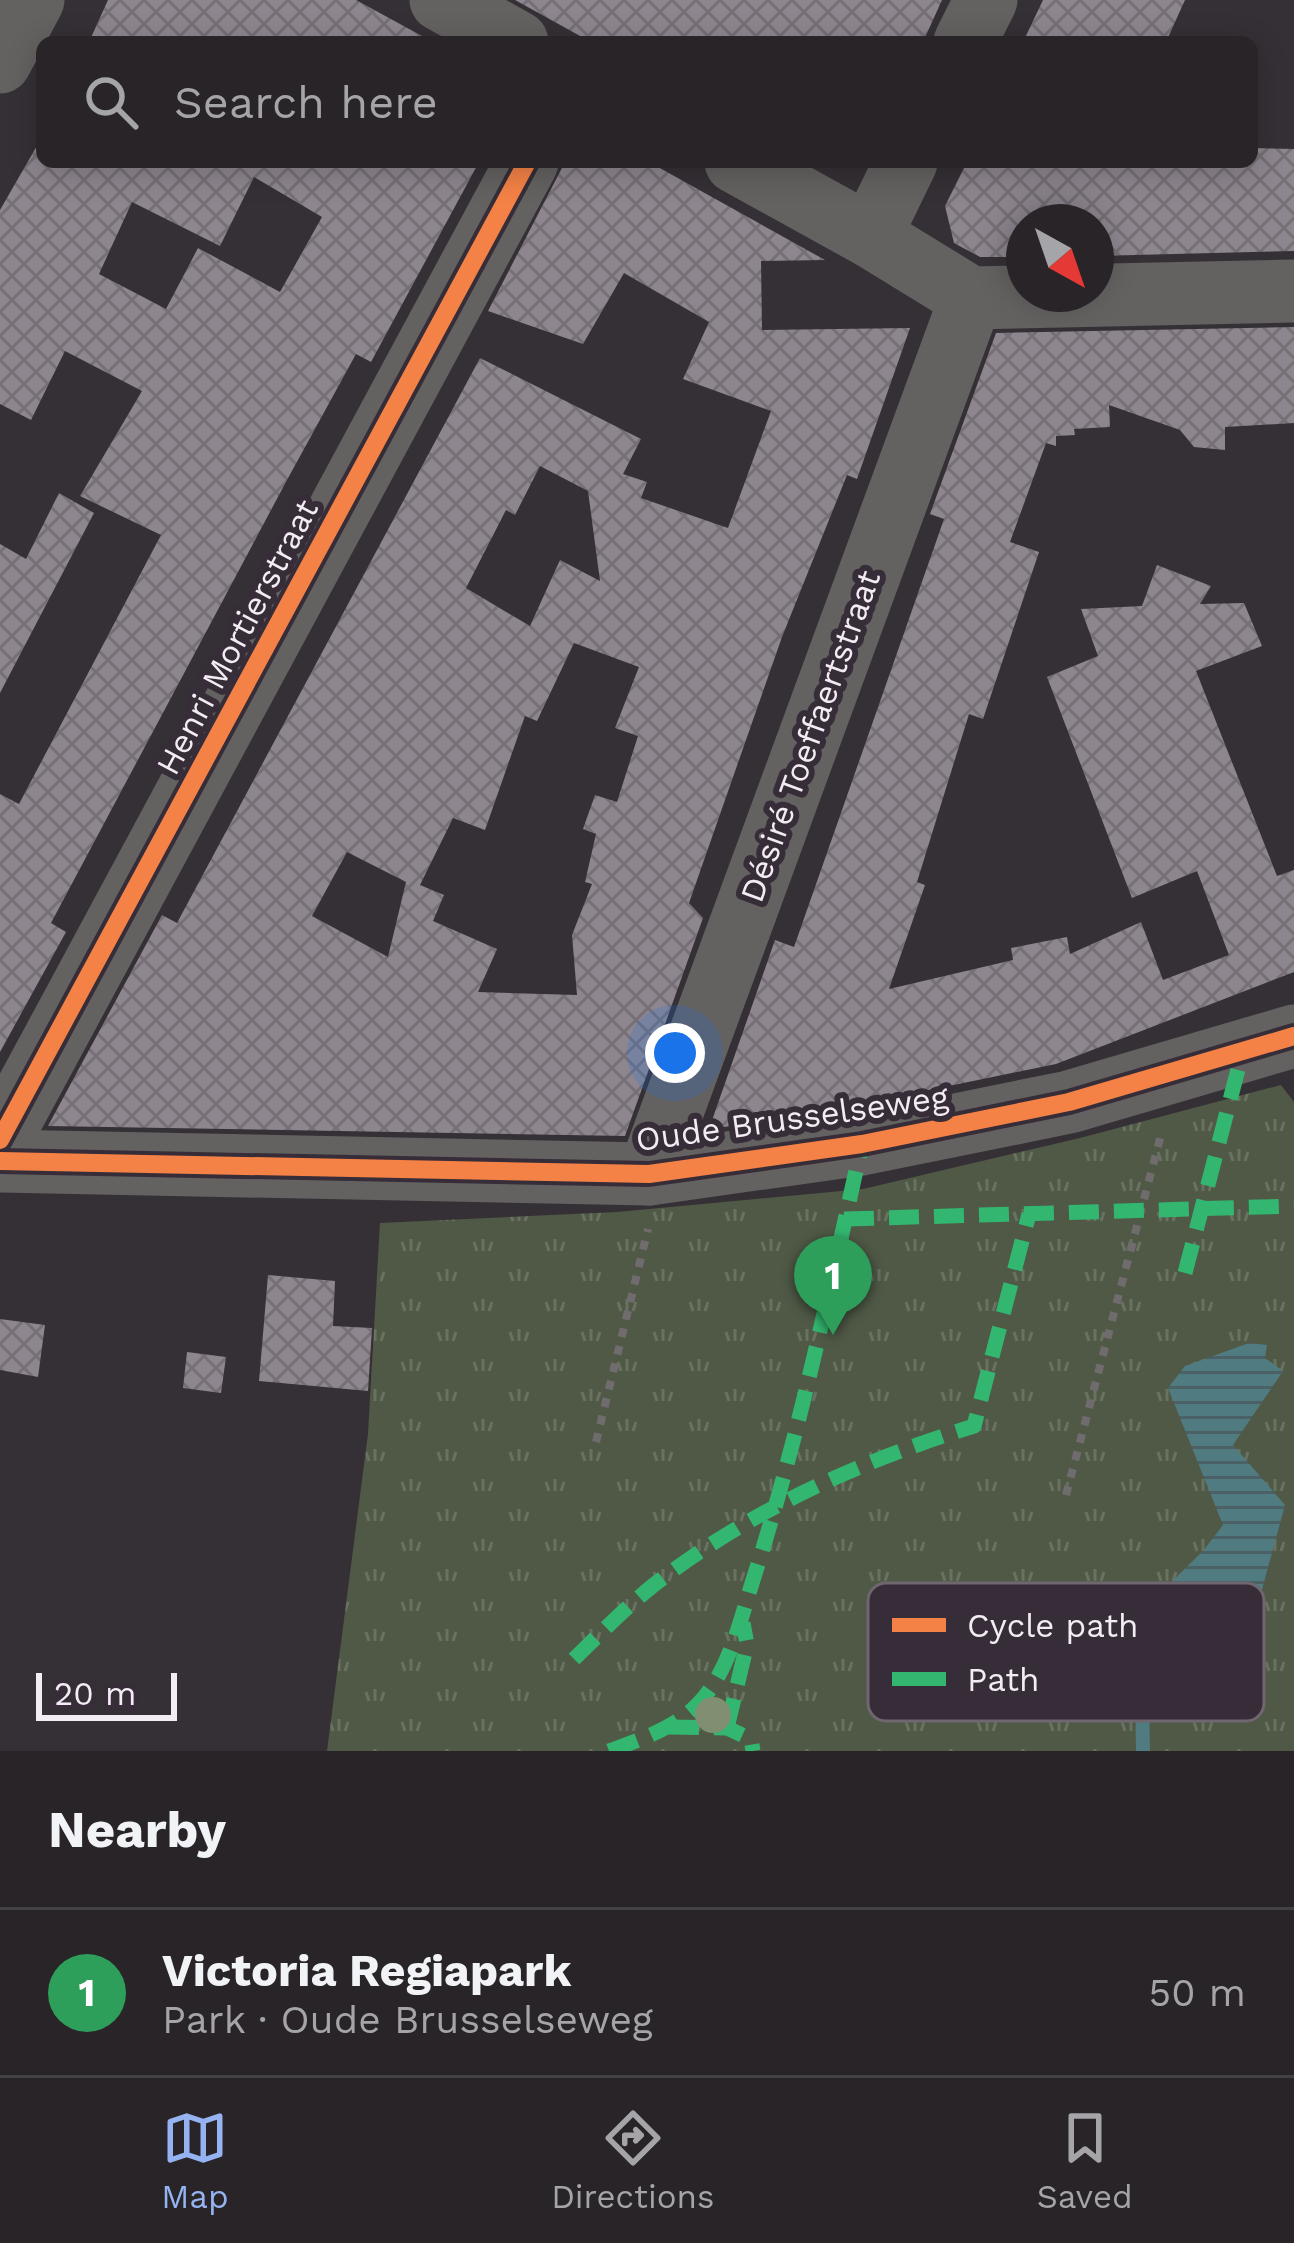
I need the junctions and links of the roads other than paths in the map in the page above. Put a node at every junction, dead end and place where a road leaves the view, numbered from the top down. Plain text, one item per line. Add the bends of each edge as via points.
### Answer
1 (33, 0) edge
2 (441, 0) edge
3 (986, 0) edge
4 (507, 36) edge
5 (968, 36) edge
6 (0, 62) edge
7 (524, 168) edge
8 (747, 168) edge
9 (903, 168) edge
10 (870, 236) junction
11 (1294, 291) edge
12 (971, 298) junction
13 (1294, 1036) edge
14 (0, 1140) edge
15 (0, 1161) edge
16 (656, 1172) junction

1 - 6 street
2 - 4 street
3 - 5 street
7 - 14 street, Henri Mortierstraat
8 - 10 street
9 - 10 street
10 - 12 street
11 - 12 street
12 - 16 street, Désiré Toeffaertstraat
13 - 16 street, Oude Brusselseweg via 1069,1102 862,1144
15 - 16 street, Oude Brusselseweg

